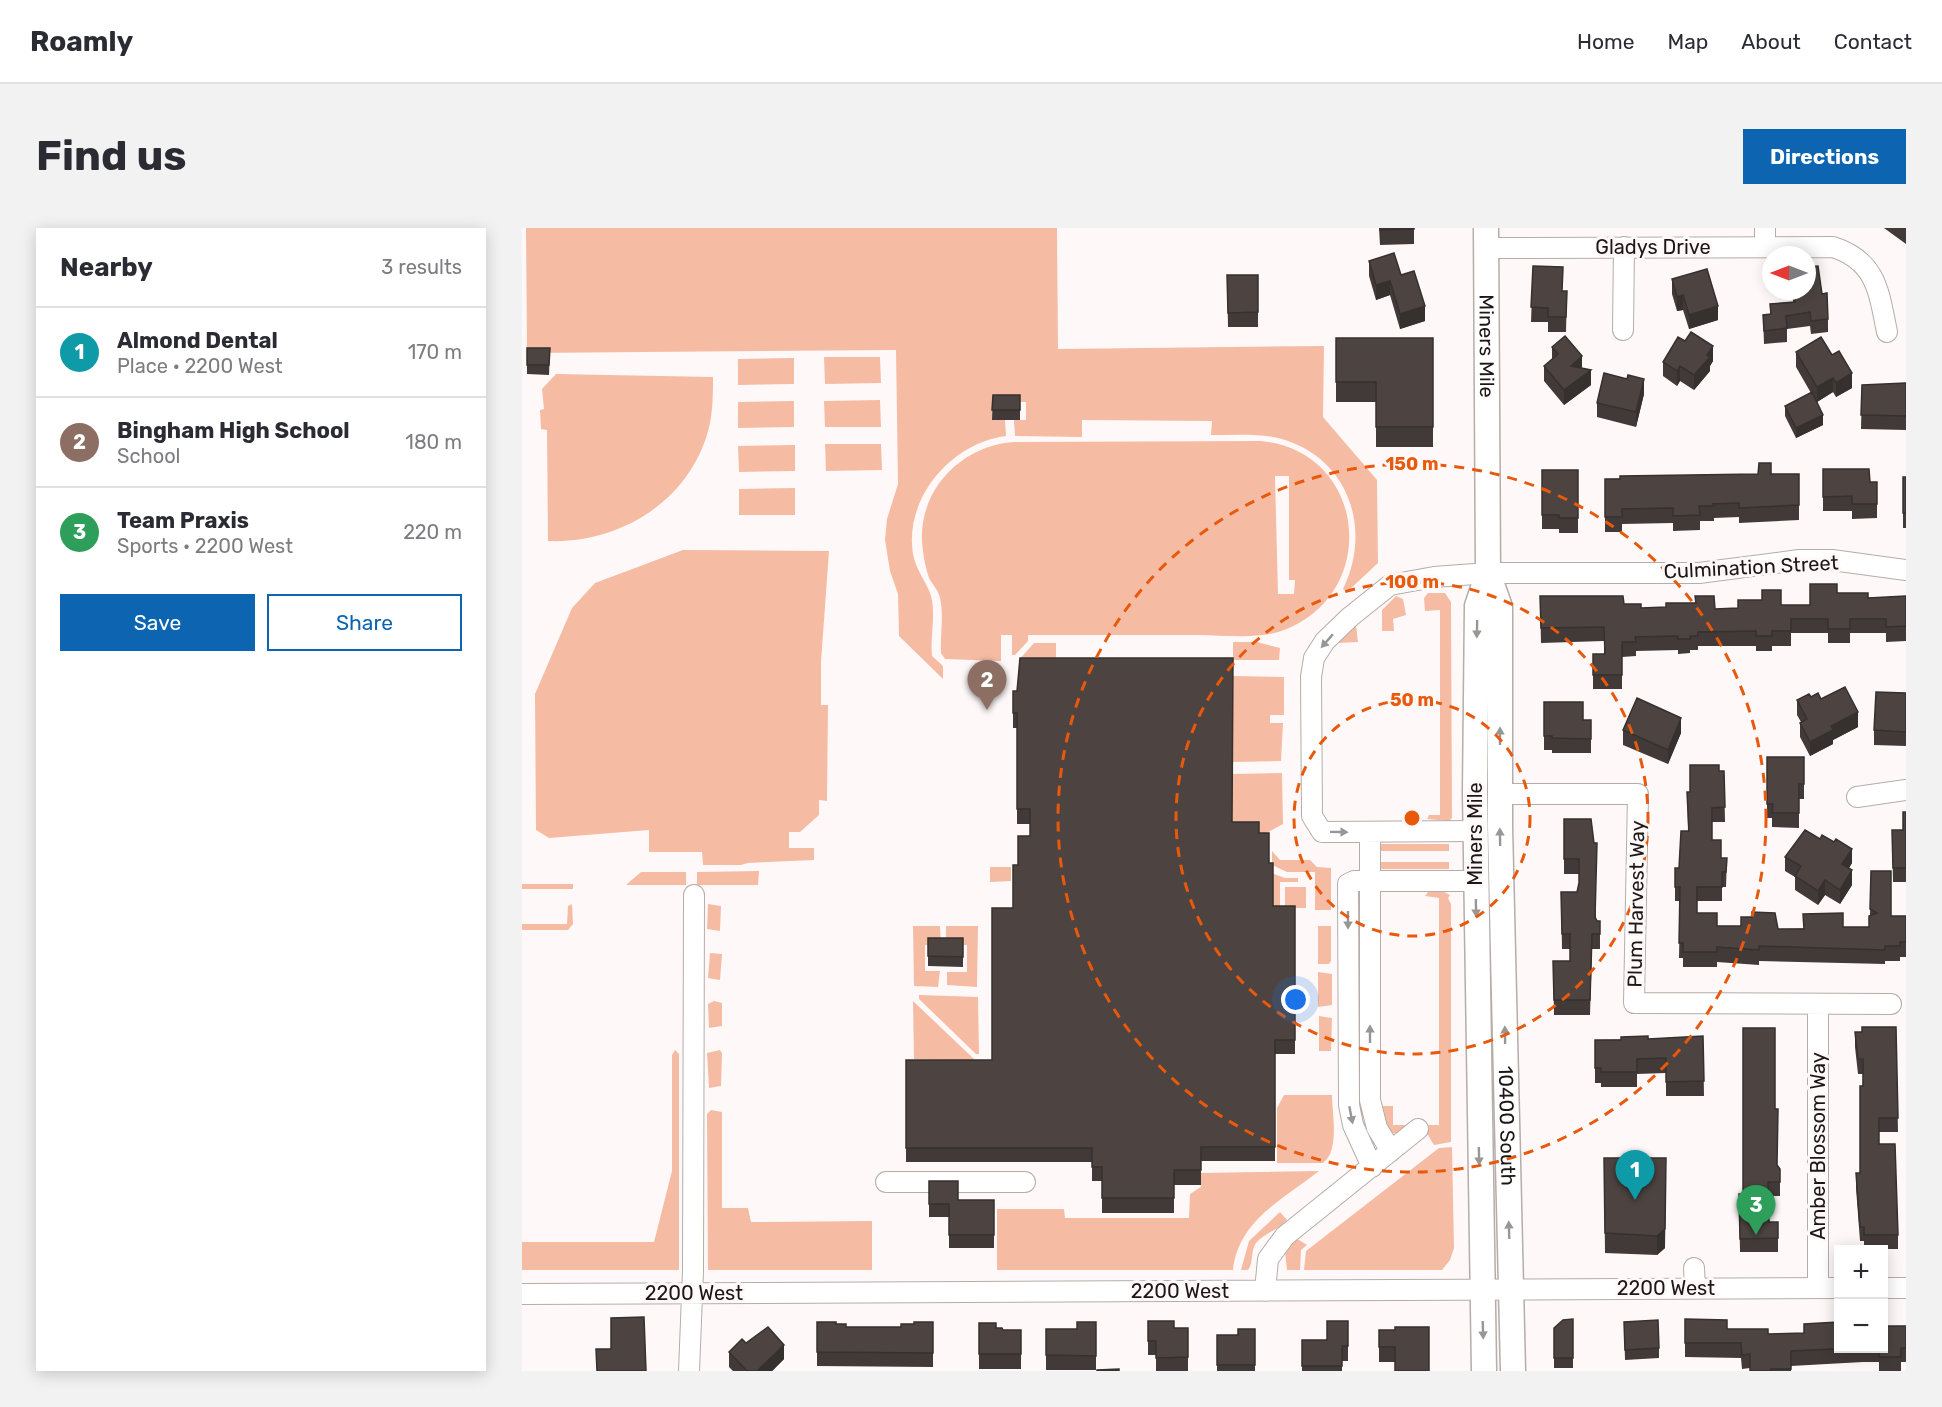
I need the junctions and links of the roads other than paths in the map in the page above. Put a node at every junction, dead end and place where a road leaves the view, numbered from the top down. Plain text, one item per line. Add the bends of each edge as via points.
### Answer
1 (1765, 237) edge
2 (1486, 238) edge
3 (1624, 248) junction
4 (1623, 330) dead end
5 (1887, 333) dead end
6 (1906, 570) edge
7 (1488, 573) junction
8 (1906, 790) edge
9 (1500, 794) junction
10 (1857, 797) dead end
11 (1475, 831) junction
12 (1370, 832) junction
13 (1501, 879) joint
14 (1370, 881) junction
15 (1475, 881) junction
16 (694, 895) dead end
17 (1818, 1004) junction
18 (1891, 1004) dead end
19 (1477, 1097) joint
20 (1418, 1129) dead end
21 (1391, 1151) junction
22 (1372, 1167) junction
23 (886, 1182) dead end
24 (1025, 1182) dead end
25 (1694, 1268) dead end
26 (1695, 1288) junction
27 (1818, 1288) junction
28 (1834, 1288) edge
29 (1888, 1288) edge
30 (1906, 1288) edge
31 (1481, 1289) junction
32 (1511, 1289) junction
33 (1265, 1291) junction
34 (693, 1293) junction
35 (522, 1294) edge
36 (689, 1371) edge
37 (1484, 1371) edge
38 (1513, 1371) edge

1 - 3 street, Gladys Drive
1 - 5 street, Gladys Drive via 1846,252 1868,269
2 - 3 street, Gladys Drive
2 - 7 main road, Miners Mile
3 - 4 street
6 - 7 street, Culmination Street via 1832,560 1799,560 1699,573
9 -> 7 main road, Miners Mile via 1500,607
7 -> 11 main road, Miners Mile via 1477,606
7 -> 12 street, Culmination Street via 1390,585 1325,641 1314,658 1312,816 1322,832
8 - 10 street
13 -> 9 main road, Miners Mile
9 - 17 street, Plum Harvest Way via 1638,794 1634,1003
11 - 12 street
11 - 15 main road, Miners Mile
12 - 14 street
32 -> 13 main road, 10400 South via 1514,1141
14 - 15 street
21 -> 14 street via 1377,1128 1370,1100
14 -> 22 street via 1351,881 1348,888 1348,1015 1349,1105 1353,1125
15 -> 19 main road, Miners Mile
16 - 34 street
17 - 18 street, Plum Harvest Way
17 - 27 street, Amber Blossom Way
19 -> 31 main road, 10400 South
20 - 21 street
21 - 22 street
22 - 33 street via 1285,1236 1268,1259
23 - 24 street
25 - 26 street
26 - 27 street, 2200 West
26 - 32 street, 2200 West
27 - 28 street, 2200 West
29 - 30 street
31 - 32 street, 2200 West
31 - 33 street, 2200 West
31 -> 37 main road, 10400 South
32 - 38 main road, 10400 South
33 - 34 street, 2200 West
34 - 35 street, 2200 West
34 - 36 street

